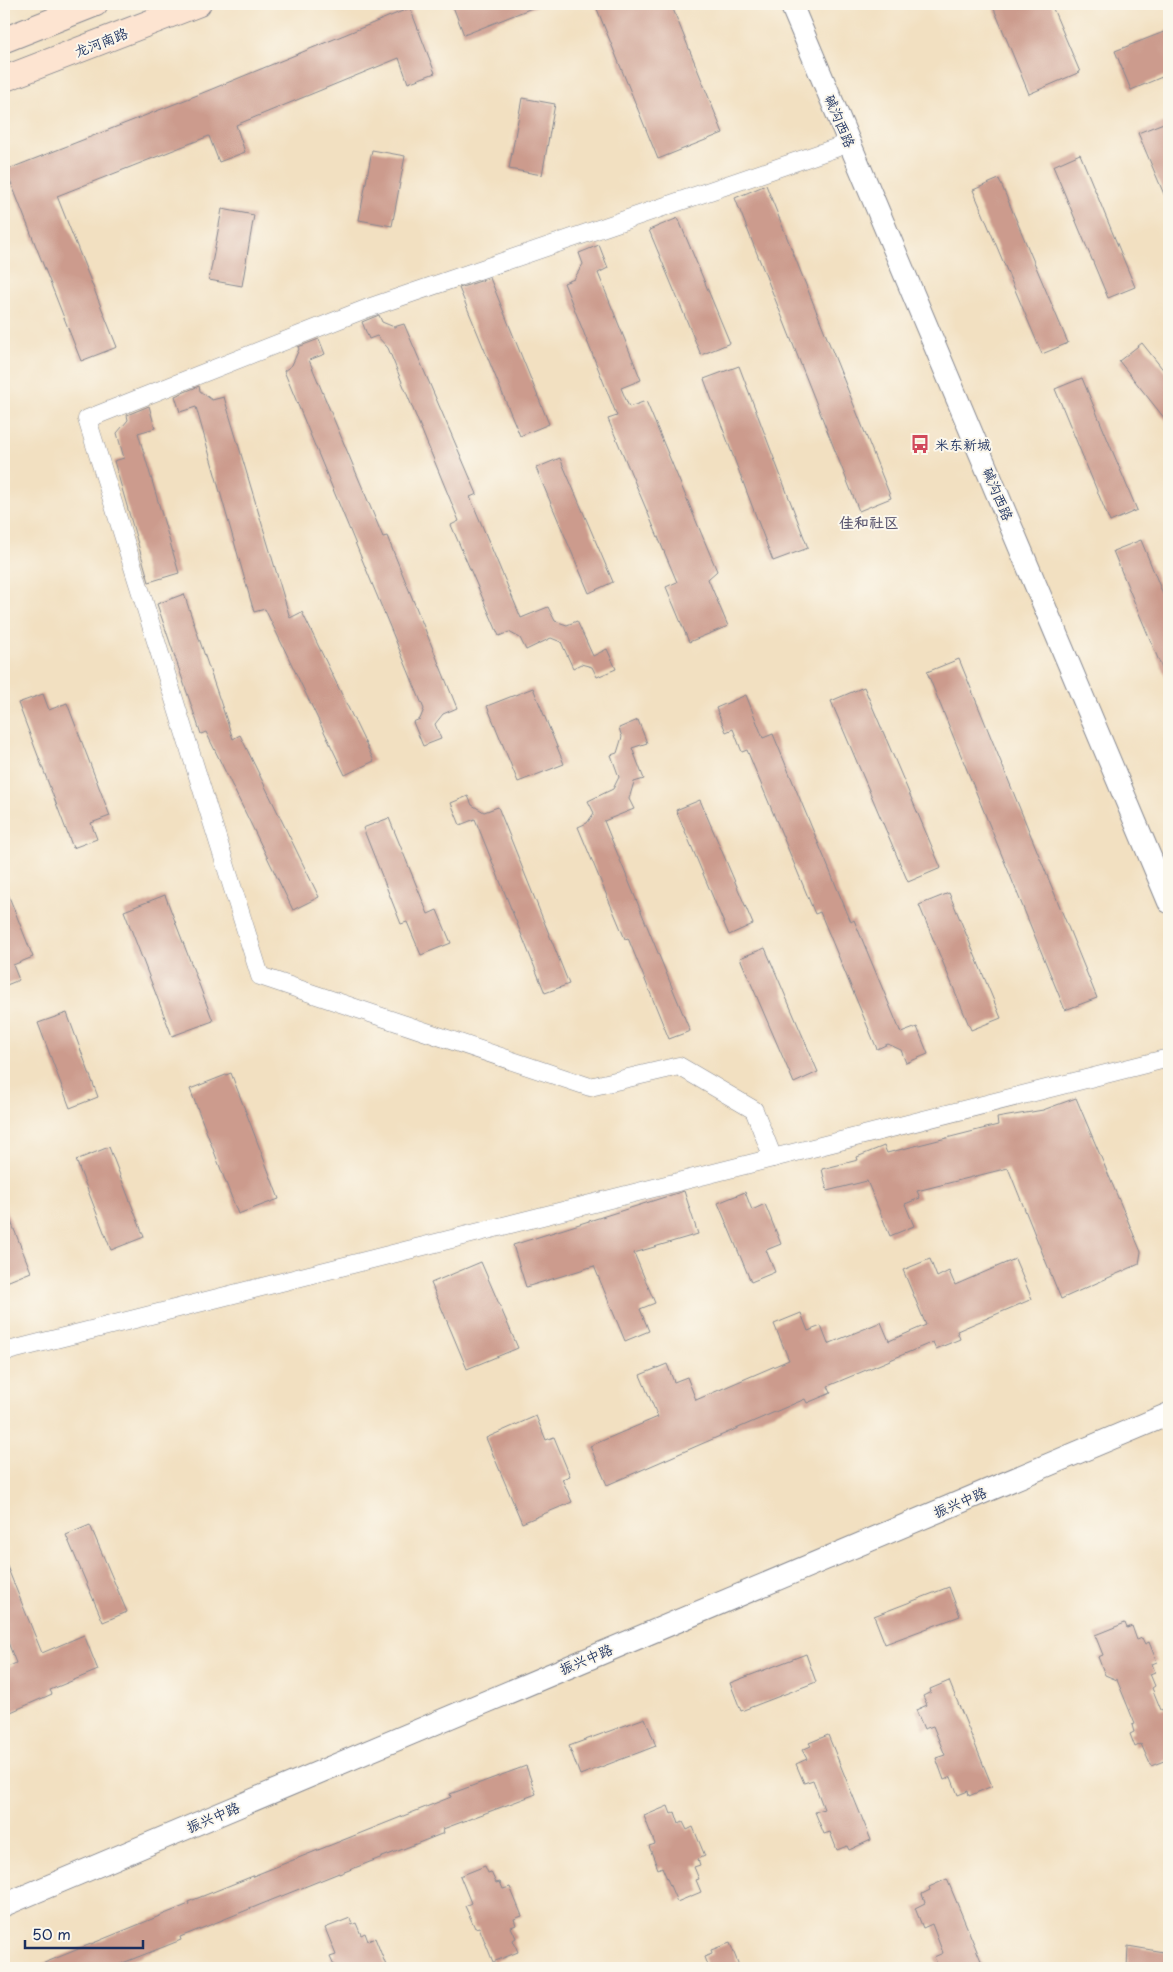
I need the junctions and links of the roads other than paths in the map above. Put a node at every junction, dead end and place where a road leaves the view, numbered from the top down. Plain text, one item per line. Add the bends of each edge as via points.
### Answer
1 (96, 4) edge
2 (198, 4) edge
3 (791, 4) edge
4 (4, 40) edge
5 (4, 79) edge
6 (850, 143) junction
7 (1169, 902) edge
8 (1169, 1058) edge
9 (773, 1158) junction
10 (4, 1352) edge
11 (1169, 1414) edge
12 (4, 1905) edge

1 - 4 main road
2 - 5 main road, 龙河南路
3 - 6 street, 碱沟西路
6 - 7 street, 碱沟西路
6 - 9 street via 368,308 87,419 260,976 590,1087 679,1066 754,1110
8 - 9 street
9 - 10 street
11 - 12 street, 振兴中路

